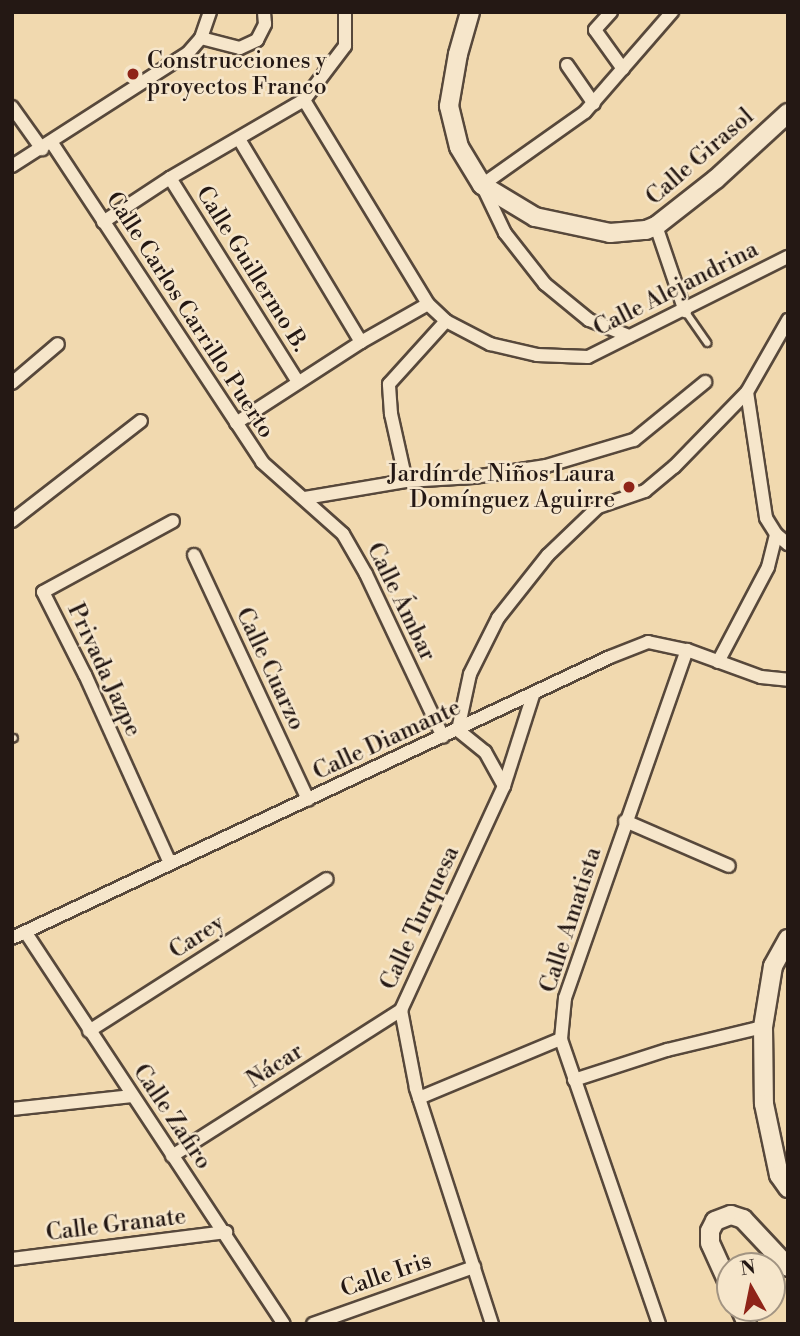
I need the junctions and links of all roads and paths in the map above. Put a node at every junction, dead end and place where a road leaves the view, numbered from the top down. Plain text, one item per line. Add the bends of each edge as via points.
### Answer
1 (210, 12) edge
2 (264, 12) edge
3 (345, 12) edge
4 (470, 12) edge
5 (611, 12) edge
6 (672, 12) edge
7 (201, 38) junction
8 (567, 65) dead end
9 (623, 69) junction
10 (304, 100) junction
11 (594, 104) junction
12 (12, 107) edge
13 (788, 113) edge
14 (239, 139) junction
15 (47, 146) junction
16 (12, 166) edge
17 (170, 177) junction
18 (482, 185) junction
19 (103, 222) junction
20 (656, 226) junction
21 (788, 257) edge
22 (428, 304) junction
23 (685, 311) junction
24 (788, 320) edge
25 (446, 321) junction
26 (629, 336) junction
27 (360, 342) junction
28 (707, 343) dead end
29 (58, 344) dead end
30 (298, 382) junction
31 (705, 382) dead end
32 (12, 383) edge
33 (747, 392) junction
34 (141, 421) dead end
35 (236, 423) junction
36 (406, 481) junction
37 (305, 498) junction
38 (12, 521) edge
39 (173, 521) dead end
40 (776, 534) junction
41 (788, 544) edge
42 (194, 555) dead end
43 (687, 650) junction
44 (718, 662) junction
45 (788, 680) edge
46 (533, 695) junction
47 (458, 730) junction
48 (443, 737) junction
49 (504, 786) junction
50 (308, 800) junction
51 (625, 821) junction
52 (170, 863) junction
53 (729, 866) dead end
54 (327, 879) dead end
55 (26, 933) junction
56 (12, 938) edge
57 (788, 939) edge
58 (401, 1010) junction
59 (763, 1027) junction
60 (89, 1031) junction
61 (561, 1039) junction
62 (574, 1080) junction
63 (132, 1097) junction
64 (419, 1098) junction
65 (12, 1109) edge
66 (172, 1156) junction
67 (788, 1188) edge
68 (226, 1232) junction
69 (774, 1252) edge
70 (716, 1256) edge
71 (12, 1259) edge
72 (474, 1267) junction
73 (284, 1324) edge
74 (313, 1324) edge
75 (492, 1324) edge
76 (659, 1324) edge

1 - 7 street
2 - 7 street via 265,24 257,40 240,48
3 - 10 street via 345,46
4 - 18 street via 449,106 459,147
5 - 9 street via 595,30
6 - 9 street
7 - 15 street via 188,53
8 - 11 street
9 - 11 street
10 - 14 street
10 - 22 street, Calle Alejandrina
11 - 18 street
12 - 15 street, Calle Carlos Carrillo Puerto
13 - 20 street, Calle Girasol
14 - 17 street
14 - 27 street
15 - 16 street
15 - 19 street, Calle Carlos Carrillo Puerto
17 - 19 street
17 - 30 street, Calle Guillermo B.
18 - 20 street, Calle Girasol via 535,217 610,233
18 - 26 street via 505,233 545,284 589,320
19 - 35 street, Calle Carlos Carrillo Puerto
20 - 23 street
21 - 23 street, Calle Alejandrina
22 - 25 street, Calle Alejandrina
22 - 27 street
23 - 26 street, Calle Alejandrina
23 - 28 lane
24 - 33 street
25 - 26 street, Calle Alejandrina via 490,344 537,355 589,358
25 - 36 street via 390,384 391,414
27 - 30 street
29 - 32 street
30 - 35 street
31 - 36 street via 634,440 546,466
33 - 40 street via 758,481 766,517
33 - 47 street via 645,491 597,507 548,555 498,618 470,674
34 - 38 street
35 - 37 street, Calle Carlos Carrillo Puerto via 262,462
36 - 37 street
37 - 48 street, Calle Ámbar via 343,534
39 - 52 street, Privada Jazpe via 43,592
40 - 41 street
40 - 44 street via 768,567
42 - 50 street, Calle Cuarzo
43 - 44 street, Calle Diamante
43 - 46 street, Calle Diamante via 648,642
43 - 51 street, Calle Amatista
44 - 45 street, Calle Diamante via 761,677
46 - 47 street, Calle Diamante
46 - 49 street, Calle Turquesa
47 - 48 street, Calle Diamante
47 - 49 street via 485,752
48 - 50 street, Calle Diamante
49 - 58 street, Calle Turquesa
50 - 52 street, Calle Diamante
51 - 53 street
51 - 61 street, Calle Amatista via 565,998
52 - 55 street, Calle Diamante
54 - 60 street, Carey
55 - 56 street, Calle Diamante
55 - 60 street, Calle Zafiro
57 - 59 street via 773,966
58 - 64 street, Calle Turquesa
58 - 66 street, Nácar
59 - 62 street via 667,1050
59 - 67 street via 764,1104 779,1175
60 - 63 street, Calle Zafiro
61 - 62 street, Calle Amatista
61 - 64 street
62 - 76 street, Calle Amatista
63 - 65 street
63 - 66 street, Calle Zafiro
64 - 72 street, Calle Turquesa
66 - 68 street, Calle Zafiro
68 - 71 street, Calle Granate
68 - 73 street, Calle Zafiro
69 - 70 street via 743,1219 731,1215 715,1221 710,1231
72 - 74 street, Calle Iris
72 - 75 street, Calle Turquesa

